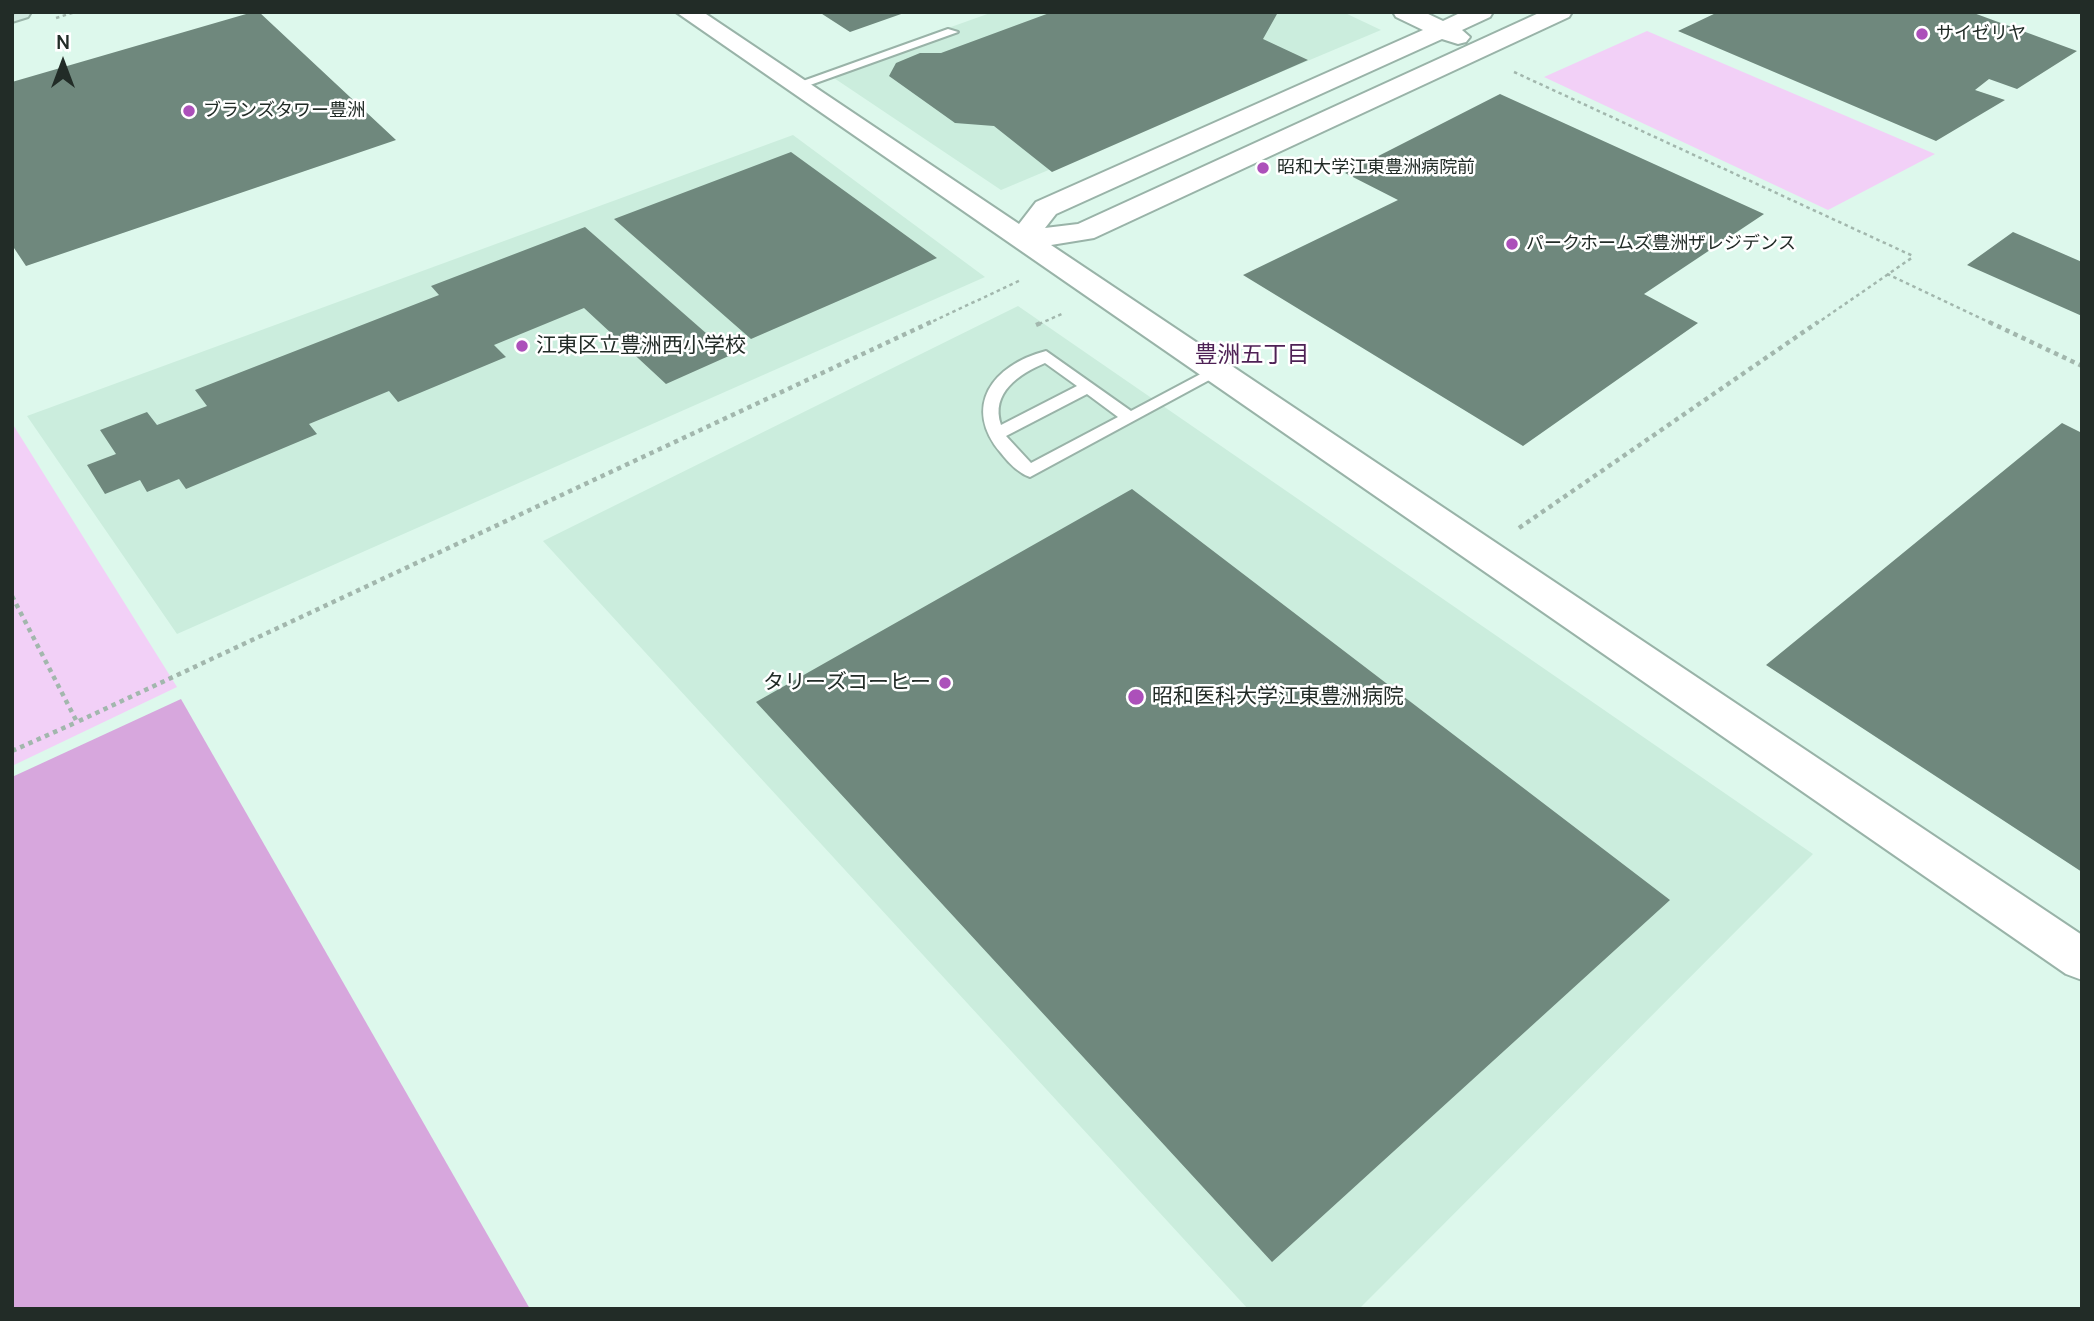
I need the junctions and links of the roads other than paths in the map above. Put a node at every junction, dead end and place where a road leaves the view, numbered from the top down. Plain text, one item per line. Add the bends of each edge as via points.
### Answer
1 (20, 12) edge
2 (687, 12) edge
3 (1404, 12) edge
4 (1482, 12) edge
5 (1561, 12) edge
6 (12, 15) edge
7 (1442, 30) junction
8 (952, 32) dead end
9 (1482, 48) junction
10 (795, 86) junction
11 (1021, 240) junction
12 (1216, 372) junction
13 (1088, 387) junction
14 (1129, 417) junction
15 (995, 435) junction
16 (2082, 960) edge

1 - 6 main road
2 - 10 street
3 - 7 street
4 - 7 street
5 - 9 street
7 - 9 street
7 - 11 street via 1046,208
8 - 10 lane
9 - 11 street via 1084,232
10 - 11 street
11 - 12 street
12 - 14 lane
12 - 16 street
13 - 14 lane
13 - 15 lane
13 - 15 lane via 1046,356 1003,381 990,415
14 - 15 lane via 1030,471

